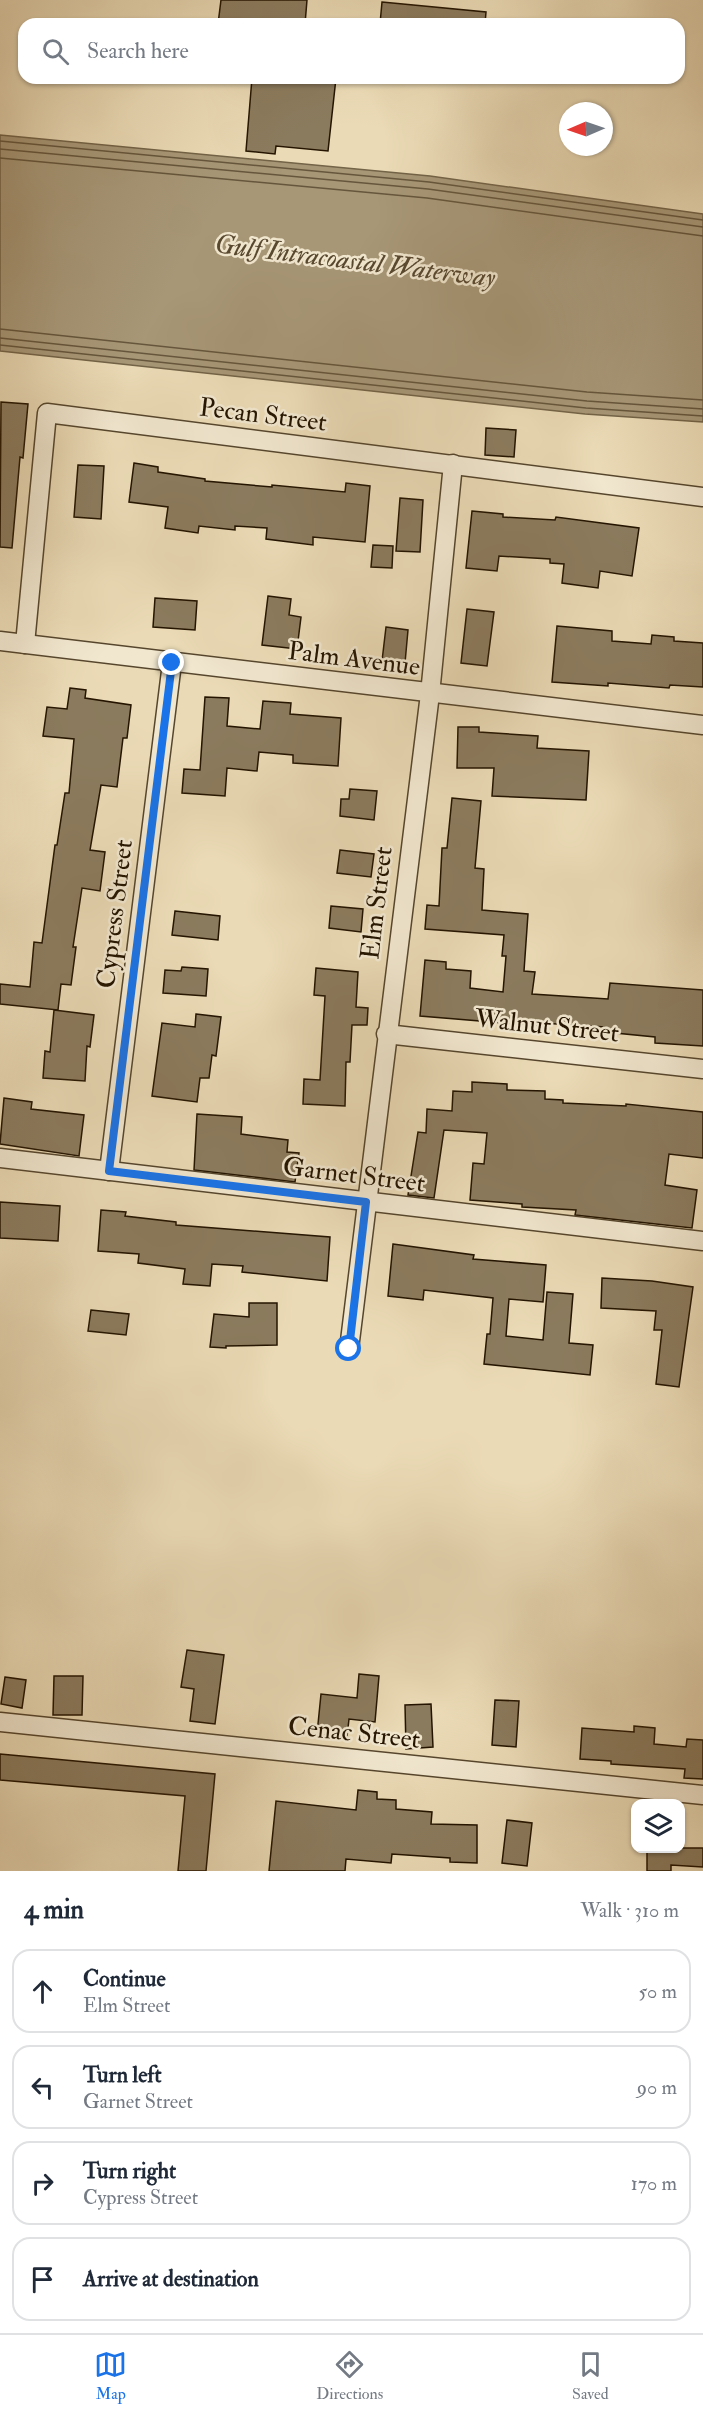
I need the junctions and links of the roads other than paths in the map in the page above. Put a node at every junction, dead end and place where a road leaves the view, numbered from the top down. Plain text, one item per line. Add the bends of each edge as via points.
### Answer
1 (453, 464) junction
2 (703, 497) edge
3 (0, 641) edge
4 (25, 644) junction
5 (172, 663) junction
6 (430, 694) junction
7 (703, 725) edge
8 (386, 1034) junction
9 (703, 1069) edge
10 (0, 1158) edge
11 (109, 1171) junction
12 (366, 1202) junction
13 (703, 1241) edge
14 (349, 1349) dead end
15 (0, 1722) edge
16 (703, 1795) edge

1 - 2 street, Pecan Street
1 - 4 street, Pecan Street via 47,413
1 - 6 street, Elm Street
3 - 4 street, Palm Avenue
4 - 5 street, Palm Avenue
5 - 6 street, Palm Avenue
5 - 11 street, Cypress Street
6 - 7 street, Palm Avenue
6 - 8 street, Elm Street
8 - 9 street, Walnut Street
8 - 12 street, Elm Street
10 - 11 street, Garnet Street
11 - 12 street, Garnet Street
12 - 13 street, Garnet Street
12 - 14 street, Elm Street
15 - 16 street, Cenac Street

